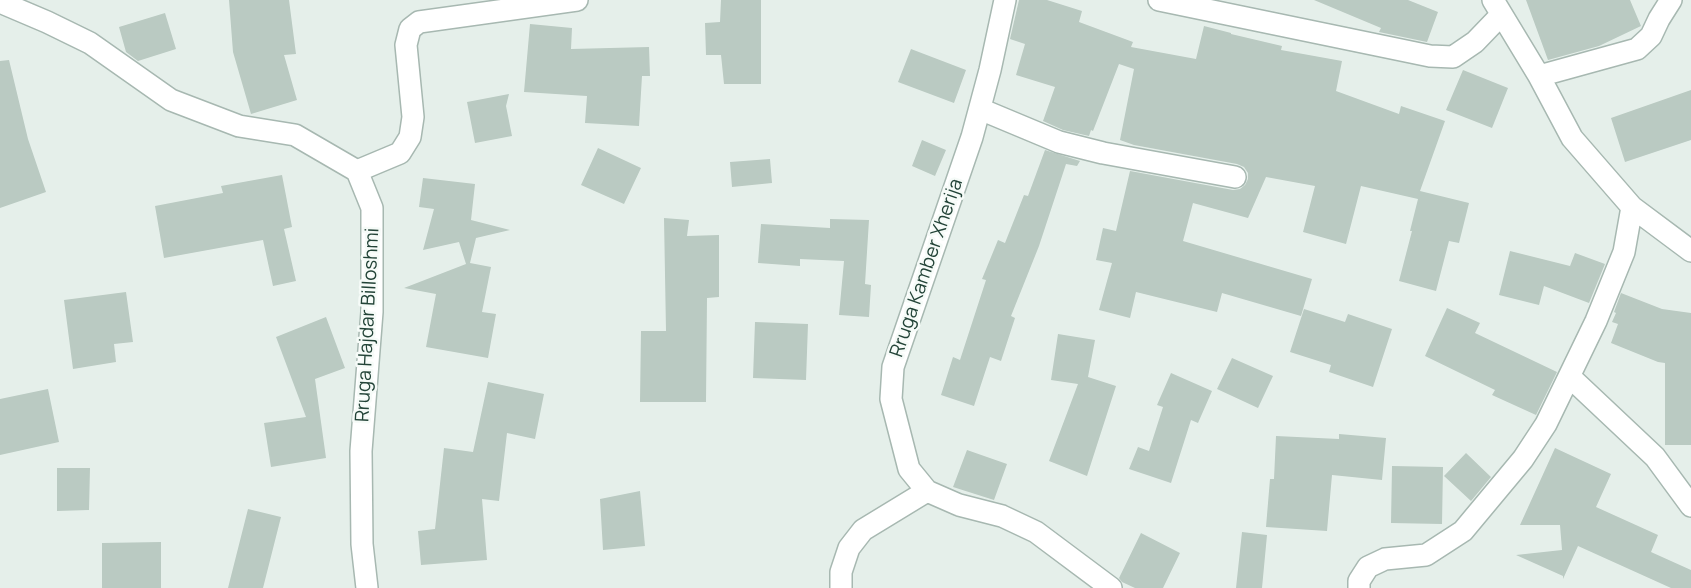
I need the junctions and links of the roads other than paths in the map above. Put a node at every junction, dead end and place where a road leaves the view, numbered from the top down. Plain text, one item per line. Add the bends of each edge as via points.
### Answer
1 (577, 0) edge
2 (1005, 0) edge
3 (1159, 0) edge
4 (1671, 0) edge
5 (0, 2) edge
6 (1497, 7) edge
7 (1539, 76) junction
8 (980, 109) junction
9 (357, 171) junction
10 (1236, 177) dead end
11 (1632, 207) junction
12 (1691, 251) edge
13 (1570, 377) junction
14 (927, 491) junction
15 (1691, 506) edge
16 (367, 588) edge
17 (841, 588) edge
18 (1111, 588) edge
19 (1359, 588) edge

1 - 9 street via 419,22 410,29 406,45 413,117 410,136 400,153
2 - 8 street, Rruga Kamber Xherija
3 - 6 street via 1453,57 1475,42
4 - 7 street via 1651,36 1637,49
5 - 9 street via 90,43 171,100 239,125 295,135
6 - 7 street
7 - 11 street via 1572,138
8 - 10 street via 1059,142
8 - 14 street, Rruga Kamber Xherija via 893,367 891,399 909,469
9 - 16 street, Rruga Hajdar Billoshmi via 372,208 372,312 361,451
11 - 12 street
11 - 13 street via 1623,253
13 - 15 street via 1655,457
13 - 19 street via 1523,459 1463,531 1426,555 1385,559 1368,567
14 - 17 street via 863,530 849,548
14 - 18 street via 1036,532

